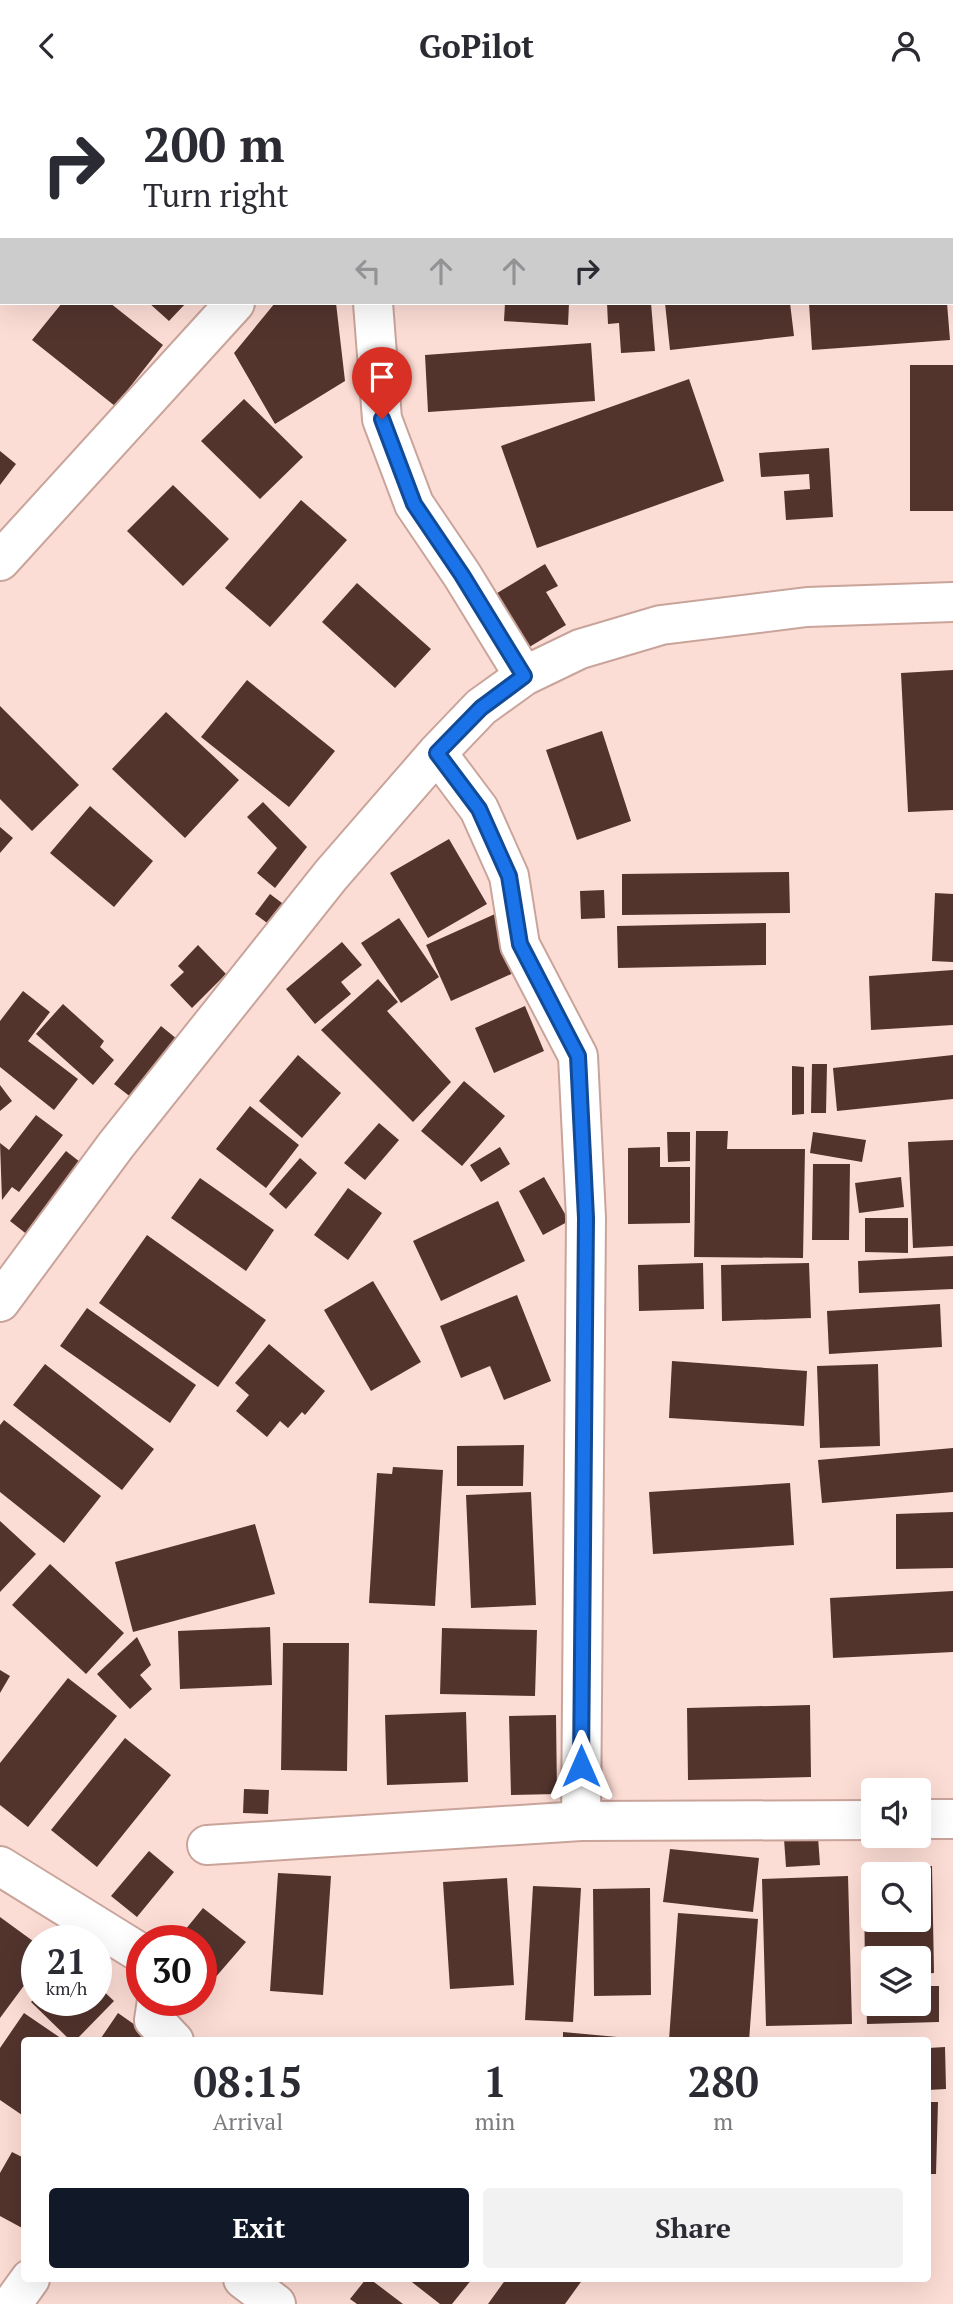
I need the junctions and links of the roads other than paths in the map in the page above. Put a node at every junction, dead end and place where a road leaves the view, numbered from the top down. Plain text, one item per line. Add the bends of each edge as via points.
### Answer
1 (233, 305) edge
2 (373, 305) edge
3 (0, 561) edge
4 (953, 602) edge
5 (524, 676) junction
6 (437, 753) junction
7 (0, 1302) edge
8 (931, 1819) edge
9 (953, 1819) edge
10 (861, 1820) edge
11 (581, 1821) junction
12 (207, 1845) dead end
13 (0, 1866) edge
14 (126, 1944) edge
15 (155, 2016) edge
16 (170, 2037) edge
17 (28, 2282) edge
18 (247, 2282) edge
19 (12, 2304) edge
20 (276, 2304) edge

1 - 3 street
2 - 5 street via 382,419 414,504
4 - 5 street via 807,607 662,625 580,649
5 - 6 street via 481,708
6 - 7 street via 331,875 116,1145
6 - 11 street via 479,809 509,876 520,944 578,1056 586,1218
8 - 9 street
10 - 11 street
11 - 12 street
13 - 14 street
15 - 16 street
17 - 19 street
18 - 20 street

